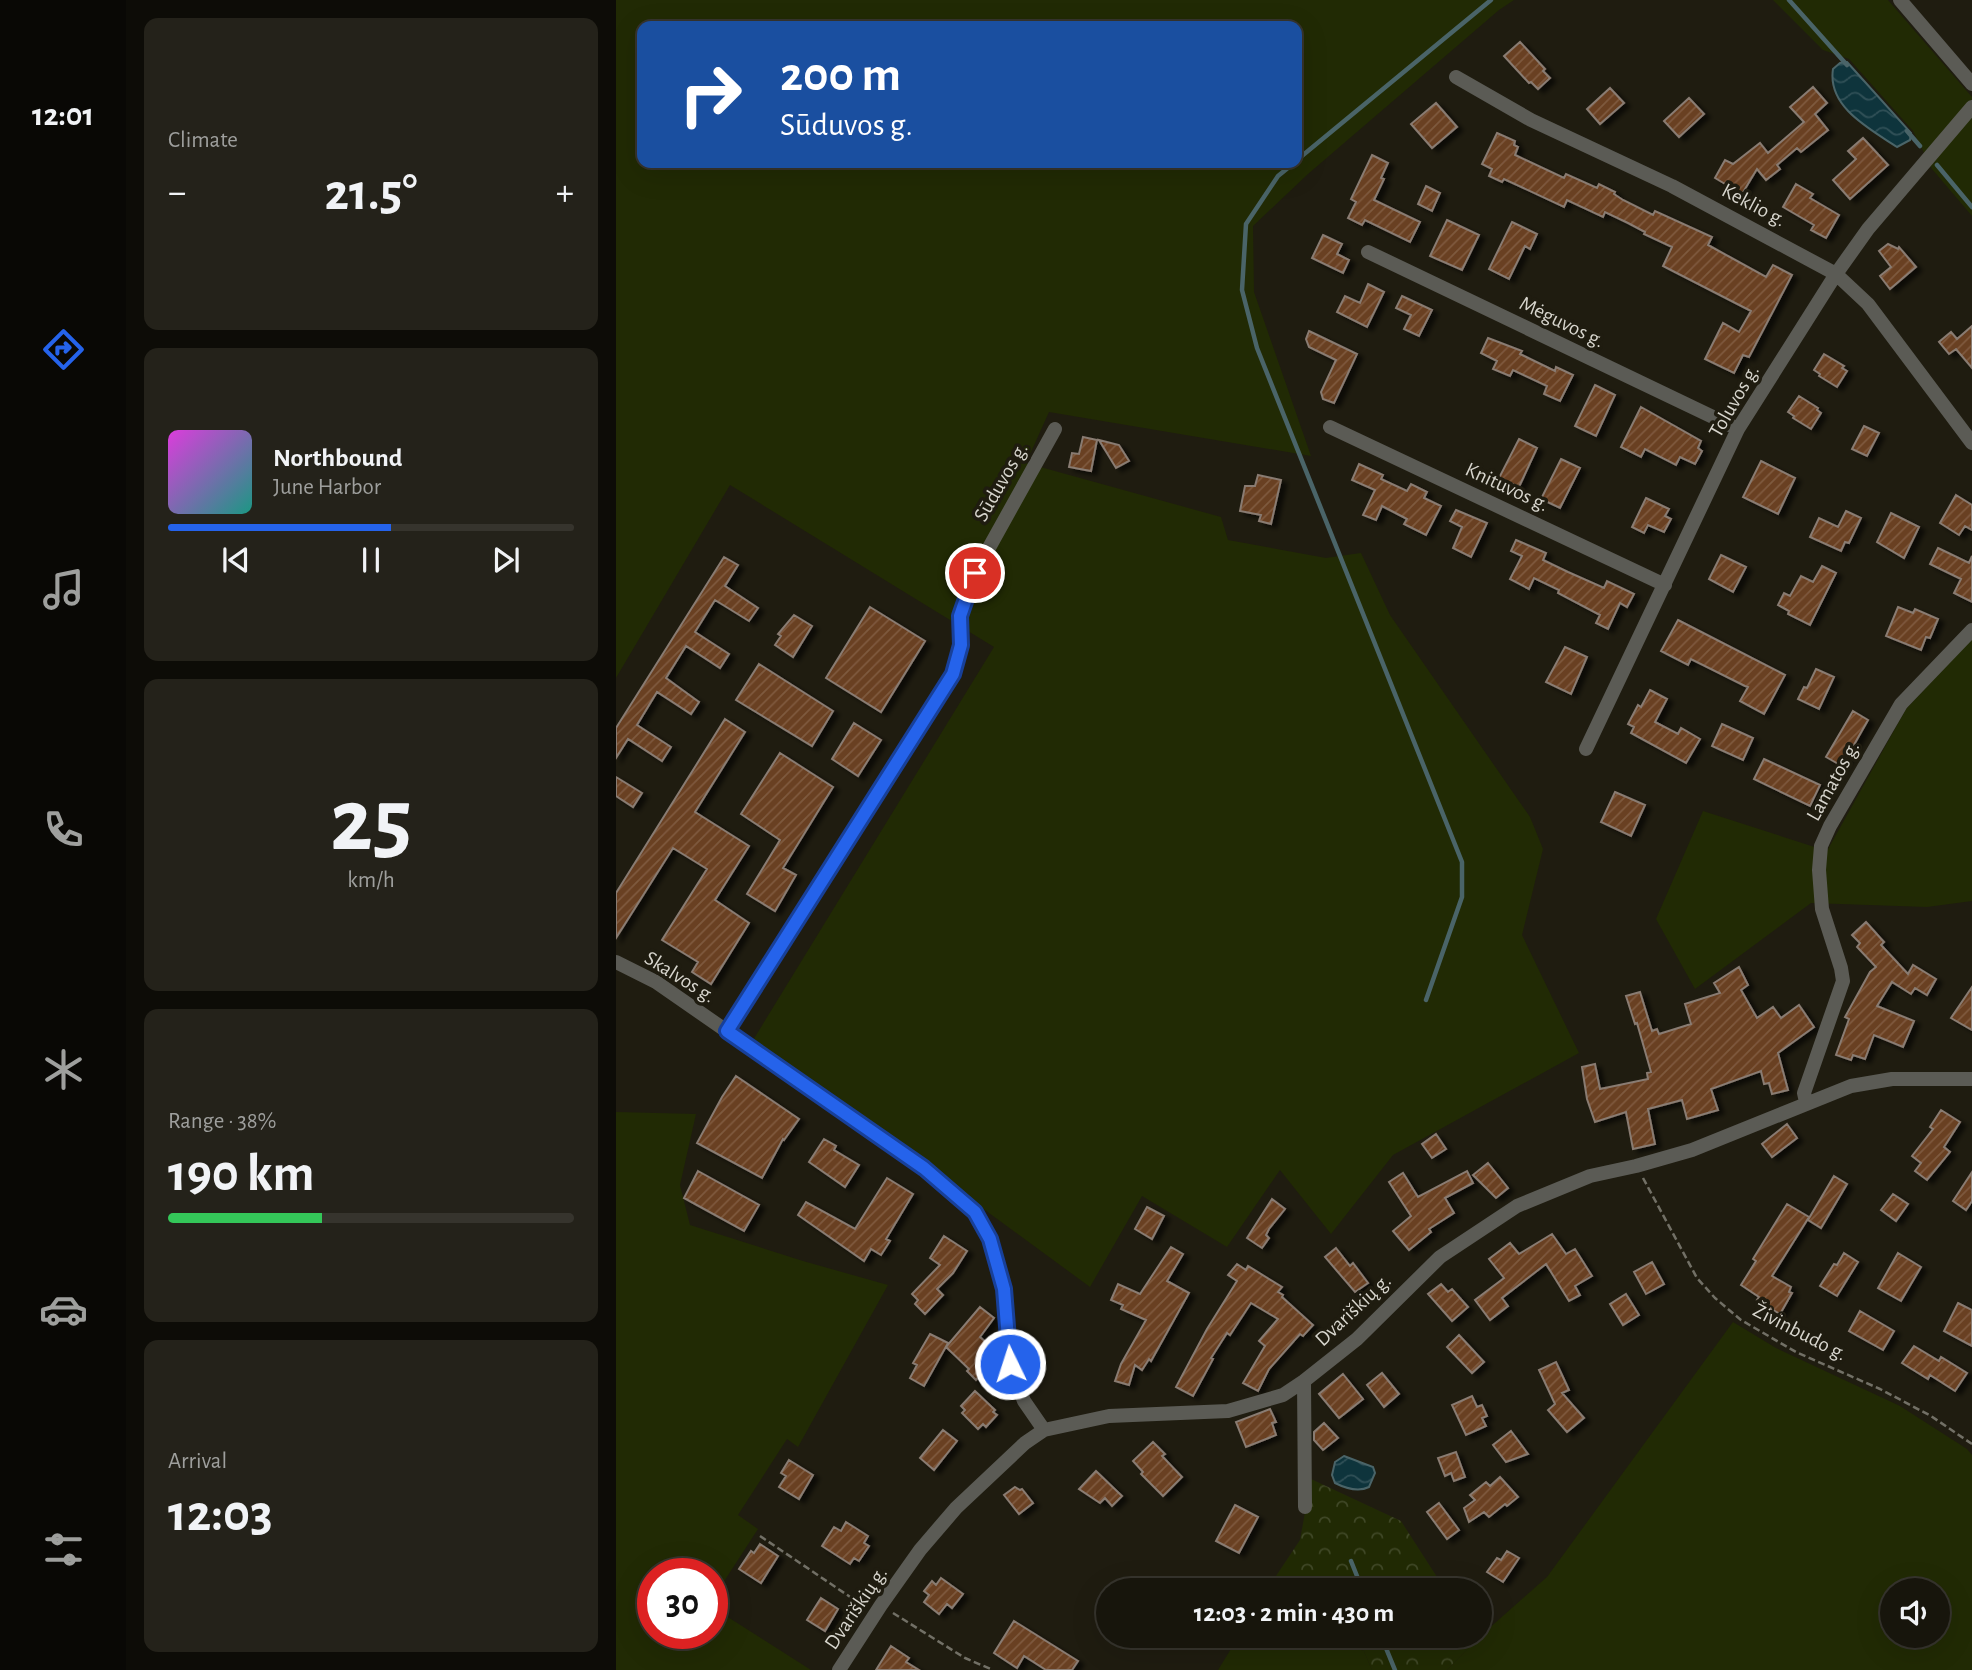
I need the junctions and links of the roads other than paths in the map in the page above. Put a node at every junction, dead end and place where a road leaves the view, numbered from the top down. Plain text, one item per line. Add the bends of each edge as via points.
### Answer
1 (1900, 0) edge
2 (1456, 77) dead end
3 (1972, 84) edge
4 (1972, 107) edge
5 (1368, 252) dead end
6 (1836, 274) junction
7 (1330, 427) dead end
8 (1055, 429) dead end
9 (1738, 429) junction
10 (1972, 443) edge
11 (1665, 585) junction
12 (1972, 630) edge
13 (1587, 749) dead end
14 (616, 962) edge
15 (727, 1031) junction
16 (1972, 1079) edge
17 (1806, 1102) junction
18 (1304, 1381) junction
19 (1044, 1430) junction
20 (1305, 1507) dead end
21 (839, 1670) edge

1 - 3 street
2 - 6 street, Keklio g. via 1531,120 1672,186
4 - 6 street, Toluvos g. via 1868,229
5 - 9 street, Mėguvos g.
6 - 9 street, Toluvos g.
6 - 10 street, Keklio g. via 1868,303
7 - 11 street, Knituvos g.
8 - 15 street, Sūduvos g. via 975,573 960,616 961,645 953,674
9 - 11 street, Toluvos g.
11 - 13 street, Toluvos g.
12 - 17 street, Lamatos g. via 1901,704 1821,846 1822,909 1843,981 1804,1093
14 - 15 street, Skalvos g. via 656,982
15 - 19 street, Skalvos g. via 924,1168 975,1212 990,1239 1004,1289 1010,1364 1024,1401
16 - 17 street, Dvariškių g. via 1868,1081
17 - 18 street, Dvariškių g. via 1692,1150 1579,1180 1497,1217 1440,1257 1357,1339
18 - 19 street, Dvariškių g. via 1283,1395 1228,1410 1109,1416
18 - 20 street
19 - 21 street, Dvariškių g. via 999,1466 920,1550

